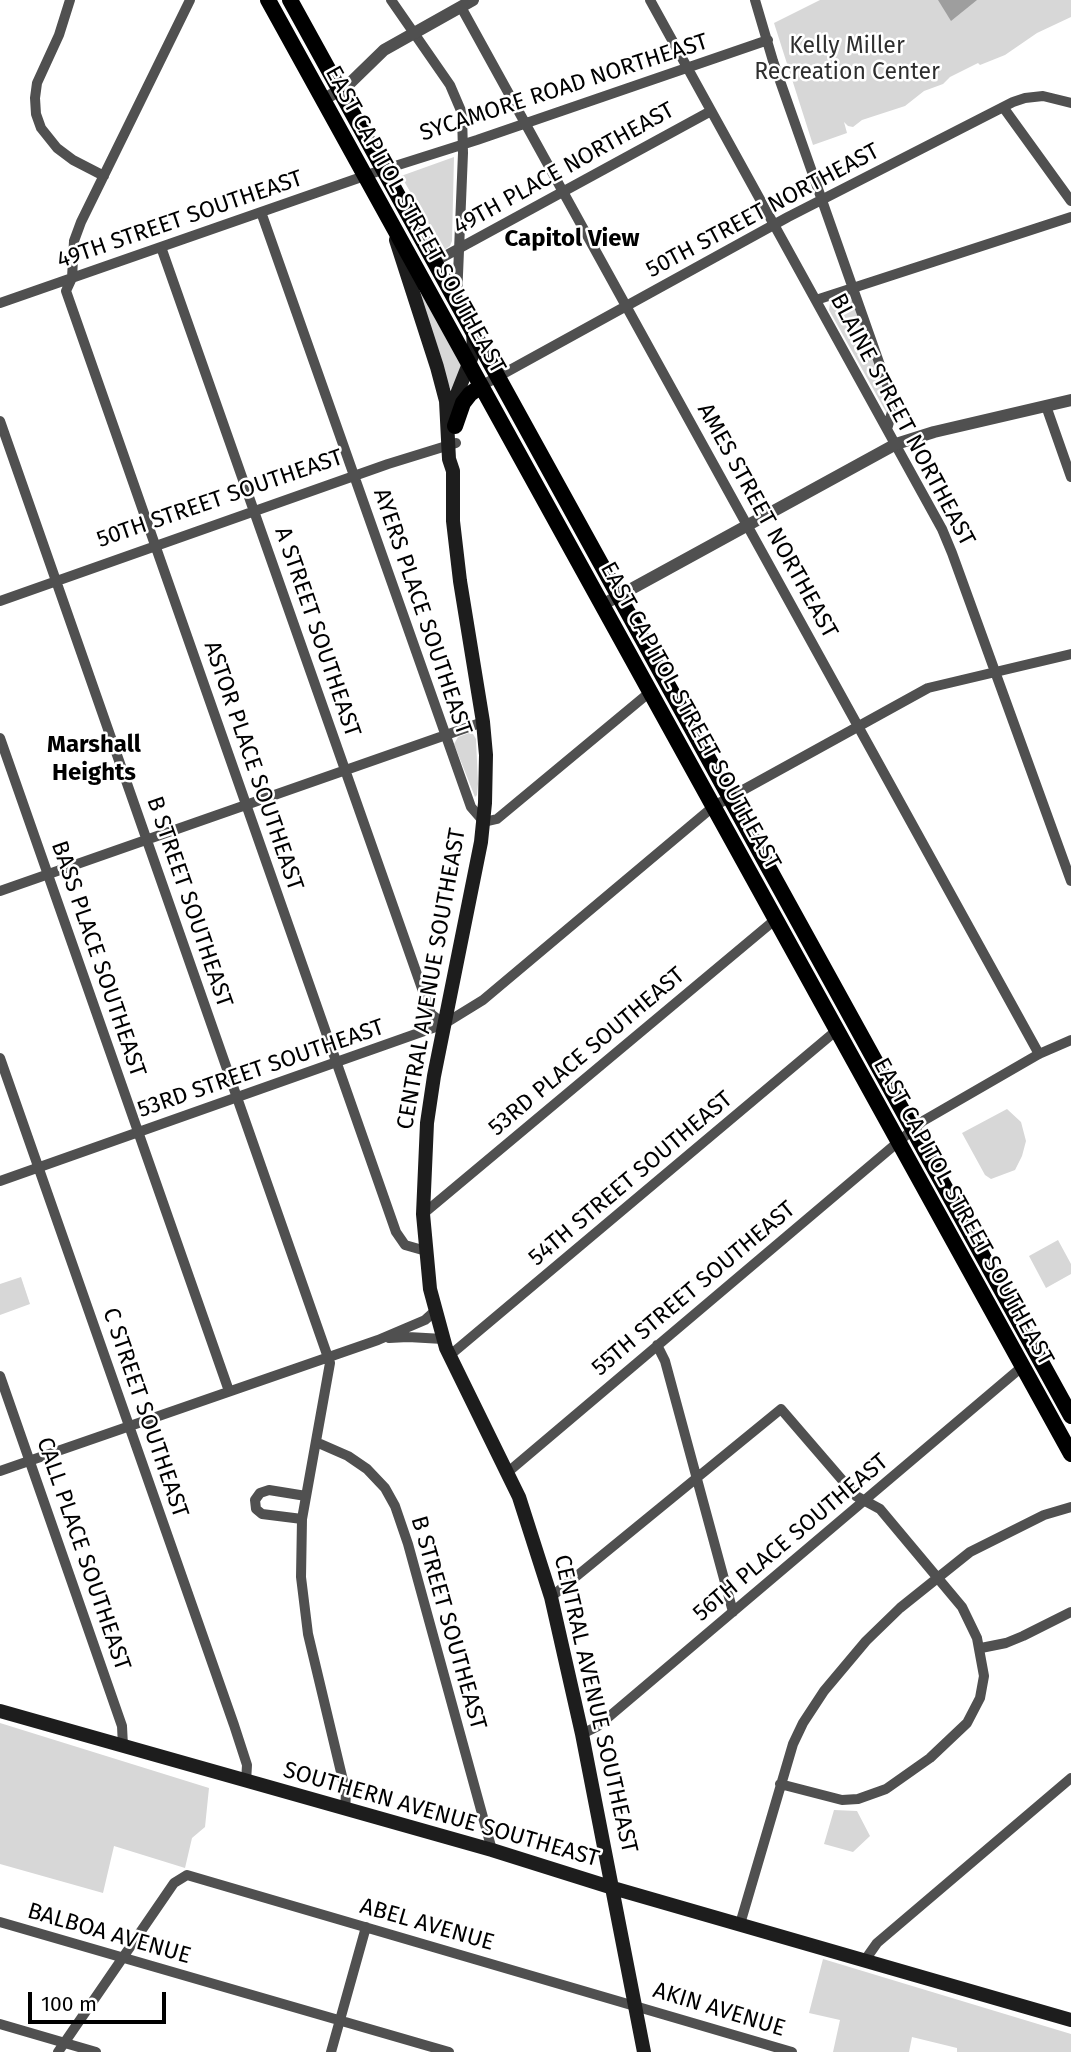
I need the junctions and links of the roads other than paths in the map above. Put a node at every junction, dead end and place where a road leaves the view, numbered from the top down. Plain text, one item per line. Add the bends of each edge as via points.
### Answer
1 (70, 0) edge
2 (190, 0) edge
3 (268, 0) edge
4 (290, 0) edge
5 (391, 0) edge
6 (473, 0) edge
7 (650, 0) edge
8 (755, 0) edge
9 (461, 7) junction
10 (414, 33) junction
11 (768, 40) junction
12 (688, 67) junction
13 (340, 90) junction
14 (323, 100) junction
15 (1071, 103) edge
16 (1003, 107) junction
17 (711, 111) junction
18 (524, 122) junction
19 (463, 143) junction
20 (374, 172) junction
21 (104, 176) junction
22 (563, 192) junction
23 (822, 199) junction
24 (1071, 201) edge
25 (261, 212) junction
26 (1071, 217) edge
27 (774, 224) junction
28 (392, 226) junction
29 (162, 247) junction
30 (460, 248) junction
31 (435, 262) junction
32 (72, 278) junction
33 (853, 288) junction
34 (816, 300) junction
35 (0, 303) edge
36 (457, 303) junction
37 (626, 306) junction
38 (473, 331) junction
39 (469, 365) junction
40 (498, 378) junction
41 (481, 386) junction
42 (1071, 400) edge
43 (1046, 406) junction
44 (0, 421) edge
45 (455, 426) junction
46 (887, 429) junction
47 (452, 444) junction
48 (896, 444) junction
49 (354, 477) junction
50 (1071, 477) edge
51 (255, 512) junction
52 (748, 526) junction
53 (156, 546) junction
54 (55, 581) junction
55 (619, 596) junction
56 (0, 601) edge
57 (602, 605) junction
58 (1071, 654) edge
59 (994, 671) junction
60 (650, 692) junction
61 (483, 722) junction
62 (858, 726) junction
63 (445, 735) junction
64 (0, 738) edge
65 (345, 770) junction
66 (730, 797) junction
67 (247, 805) junction
68 (714, 806) junction
69 (484, 822) junction
70 (146, 839) junction
71 (48, 874) junction
72 (1071, 881) edge
73 (0, 891) edge
74 (775, 919) junction
75 (444, 1024) junction
76 (837, 1030) junction
77 (1071, 1040) edge
78 (1039, 1054) junction
79 (0, 1058) edge
80 (336, 1063) junction
81 (237, 1098) junction
82 (138, 1133) junction
83 (906, 1135) junction
84 (39, 1168) junction
85 (0, 1181) edge
86 (423, 1214) junction
87 (426, 1251) junction
88 (435, 1311) junction
89 (443, 1339) junction
90 (378, 1340) junction
91 (657, 1345) junction
92 (449, 1356) junction
93 (328, 1357) junction
94 (1023, 1366) junction
95 (0, 1376) edge
96 (229, 1391) junction
97 (1071, 1416) edge
98 (129, 1426) junction
99 (316, 1442) junction
100 (1071, 1454) edge
101 (30, 1460) junction
102 (0, 1471) edge
103 (508, 1472) junction
104 (697, 1477) junction
105 (306, 1496) junction
106 (865, 1501) junction
107 (1071, 1507) edge
108 (302, 1519) junction
109 (938, 1577) junction
110 (551, 1597) junction
111 (733, 1612) junction
112 (1071, 1612) edge
113 (981, 1648) junction
114 (1, 1707) edge
115 (582, 1734) junction
116 (123, 1746) junction
117 (1071, 1778) edge
118 (246, 1782) junction
119 (780, 1784) junction
120 (345, 1810) junction
121 (492, 1850) junction
122 (613, 1888) junction
123 (0, 1922) edge
124 (740, 1924) junction
125 (366, 1927) junction
126 (121, 1957) junction
127 (865, 1960) junction
128 (635, 2005) junction
129 (340, 2020) junction
130 (1071, 2020) edge
131 (0, 2024) edge
132 (64, 2043) junction
133 (58, 2052) edge
134 (96, 2052) edge
135 (331, 2052) edge
136 (449, 2052) edge
137 (644, 2052) edge
138 (792, 2052) edge

1 - 21 street via 37,83 36,114 41,128 61,152
2 - 21 street, ASTOR PLACE SOUTHEAST
3 - 14 main road, EAST CAPITOL STREET SOUTHEAST
4 - 13 main road
5 - 10 street
6 - 9 street
7 - 12 street, BLAINE STREET NORTHEAST
8 - 11 street
9 - 10 street
9 - 18 street, AMES STREET NORTHEAST
10 - 13 street via 378,55
10 - 19 street via 456,96 464,123
11 - 12 street, SYCAMORE ROAD NORTHEAST
11 - 23 street
12 - 17 street, BLAINE STREET NORTHEAST
12 - 18 street, SYCAMORE ROAD NORTHEAST
13 - 14 street
13 - 20 main road
14 - 20 main road, EAST CAPITOL STREET SOUTHEAST
15 - 16 street, 50TH STREET NORTHEAST via 1040,96
16 - 23 street, 50TH STREET NORTHEAST
16 - 24 street
17 - 22 street, 49TH PLACE NORTHEAST
17 - 27 street, BLAINE STREET NORTHEAST
18 - 19 street, SYCAMORE ROAD NORTHEAST
18 - 22 street, AMES STREET NORTHEAST
19 - 20 street, SYCAMORE ROAD NORTHEAST
19 - 30 street
20 - 25 street, 49TH STREET SOUTHEAST
20 - 28 main road, EAST CAPITOL STREET SOUTHEAST
20 - 31 main road
21 - 32 street, ASTOR PLACE SOUTHEAST via 77,231
22 - 30 street, 49TH PLACE NORTHEAST
22 - 37 street, AMES STREET NORTHEAST
23 - 27 street, 50TH STREET NORTHEAST
23 - 33 street
25 - 29 street, 49TH STREET SOUTHEAST
25 - 49 street, AYERS PLACE SOUTHEAST
26 - 33 street
27 - 34 street, BLAINE STREET NORTHEAST
27 - 37 street, 50TH STREET NORTHEAST
28 - 39 main road, EAST CAPITOL STREET SOUTHEAST
28 - 47 main road, CENTRAL AVENUE SOUTHEAST via 442,383
29 - 32 street, 49TH STREET SOUTHEAST
29 - 51 street, A STREET SOUTHEAST
30 - 31 street, 49TH PLACE NORTHEAST
30 - 36 street
31 - 36 main road
32 - 35 street, 49TH STREET SOUTHEAST
32 - 53 street, ASTOR PLACE SOUTHEAST via 67,295
33 - 34 street
33 - 46 street via 894,405
34 - 46 street, BLAINE STREET NORTHEAST
36 - 38 main road
37 - 40 street, 50TH STREET NORTHEAST
37 - 52 street, AMES STREET NORTHEAST
38 - 39 main road
38 - 40 main road
39 - 41 main road, EAST CAPITOL STREET SOUTHEAST
39 - 45 main road via 453,404
40 - 41 street, 50TH STREET NORTHEAST
40 - 55 main road
41 - 45 main road via 463,403
41 - 57 main road, EAST CAPITOL STREET SOUTHEAST
42 - 43 street
43 - 48 street
43 - 50 street
44 - 54 street, B STREET SOUTHEAST
45 - 47 main road
46 - 48 street, BLAINE STREET NORTHEAST
47 - 49 street, 50TH STREET SOUTHEAST
47 - 61 main road, CENTRAL AVENUE SOUTHEAST via 453,521
48 - 52 street
48 - 59 street, BLAINE STREET NORTHEAST via 952,553
49 - 51 street, 50TH STREET SOUTHEAST
49 - 63 street, AYERS PLACE SOUTHEAST
51 - 53 street, 50TH STREET SOUTHEAST
51 - 65 street, A STREET SOUTHEAST
52 - 55 street
52 - 62 street, AMES STREET NORTHEAST
53 - 54 street, 50TH STREET SOUTHEAST
53 - 67 street, ASTOR PLACE SOUTHEAST
54 - 56 street, 50TH STREET SOUTHEAST
54 - 70 street, B STREET SOUTHEAST
55 - 57 street
55 - 66 main road
57 - 60 main road, EAST CAPITOL STREET SOUTHEAST
58 - 59 street, 53RD STREET SOUTHEAST
59 - 62 street, 53RD STREET SOUTHEAST via 926,690
59 - 72 street, BLAINE STREET NORTHEAST
60 - 68 main road, EAST CAPITOL STREET SOUTHEAST
60 - 69 street via 497,819
61 - 63 street
61 - 69 main road, CENTRAL AVENUE SOUTHEAST
62 - 66 street, 53RD STREET SOUTHEAST
62 - 78 street, AMES STREET NORTHEAST
63 - 65 street
63 - 69 street, AYERS PLACE SOUTHEAST via 468,803
64 - 71 street, BASS PLACE SOUTHEAST
65 - 67 street
65 - 75 street, A STREET SOUTHEAST via 431,1014
66 - 68 street, 53RD STREET SOUTHEAST
66 - 83 main road
67 - 70 street
67 - 80 street, ASTOR PLACE SOUTHEAST
68 - 74 main road, EAST CAPITOL STREET SOUTHEAST
68 - 75 street, 53RD STREET SOUTHEAST via 483,1000
69 - 75 main road, CENTRAL AVENUE SOUTHEAST
70 - 71 street
70 - 81 street, B STREET SOUTHEAST
71 - 73 street
71 - 82 street, BASS PLACE SOUTHEAST
74 - 76 main road, EAST CAPITOL STREET SOUTHEAST
74 - 86 street, 53RD PLACE SOUTHEAST
75 - 80 street, 53RD STREET SOUTHEAST
75 - 86 main road, CENTRAL AVENUE SOUTHEAST via 427,1123
76 - 83 main road, EAST CAPITOL STREET SOUTHEAST
76 - 92 street, 54TH STREET SOUTHEAST
77 - 78 street, 55TH STREET SOUTHEAST
78 - 83 street, 55TH STREET SOUTHEAST
79 - 84 street, C STREET SOUTHEAST
80 - 81 street, 53RD STREET SOUTHEAST
80 - 87 street, ASTOR PLACE SOUTHEAST via 397,1235 405,1245
81 - 82 street, 53RD STREET SOUTHEAST
81 - 93 street, B STREET SOUTHEAST
82 - 84 street, 53RD STREET SOUTHEAST
82 - 96 street, BASS PLACE SOUTHEAST
83 - 91 street, 55TH STREET SOUTHEAST
83 - 94 main road, EAST CAPITOL STREET SOUTHEAST
83 - 97 main road
84 - 85 street, 53RD STREET SOUTHEAST
84 - 98 street, C STREET SOUTHEAST
86 - 87 main road, CENTRAL AVENUE SOUTHEAST
87 - 88 main road, CENTRAL AVENUE SOUTHEAST
88 - 89 main road, CENTRAL AVENUE SOUTHEAST
88 - 90 street
89 - 90 street
89 - 92 main road, CENTRAL AVENUE SOUTHEAST
90 - 93 street
91 - 103 street, 55TH STREET SOUTHEAST
91 - 104 street
92 - 103 main road, CENTRAL AVENUE SOUTHEAST
93 - 96 street
93 - 99 street via 330,1373
94 - 100 main road, EAST CAPITOL STREET SOUTHEAST
94 - 106 street, 56TH PLACE SOUTHEAST
95 - 101 street, CALL PLACE SOUTHEAST
96 - 98 street
98 - 101 street
98 - 118 street, C STREET SOUTHEAST via 247,1765
99 - 105 street
99 - 121 street, B STREET SOUTHEAST via 368,1469 396,1506
101 - 102 street
101 - 116 street, CALL PLACE SOUTHEAST via 122,1726
103 - 110 main road, CENTRAL AVENUE SOUTHEAST
104 - 106 street via 780,1409
104 - 110 street
104 - 111 street
105 - 108 street
105 - 108 street via 269,1490 255,1500 262,1514
106 - 109 street via 880,1509
106 - 111 street, 56TH PLACE SOUTHEAST
107 - 109 street via 1011,1530 970,1552
108 - 120 street via 304,1615 346,1793
109 - 113 street via 969,1617
109 - 119 street via 900,1608 824,1691 793,1744
110 - 115 main road, CENTRAL AVENUE SOUTHEAST
111 - 115 street, 56TH PLACE SOUTHEAST via 598,1726
112 - 113 street via 1023,1636
113 - 119 street via 982,1690 972,1716 904,1778 870,1796 850,1800
114 - 116 main road, SOUTHERN AVENUE SOUTHEAST
115 - 122 main road, CENTRAL AVENUE SOUTHEAST
116 - 118 main road, SOUTHERN AVENUE SOUTHEAST
117 - 127 street via 877,1943
118 - 120 main road, SOUTHERN AVENUE SOUTHEAST
119 - 124 street
120 - 121 main road, SOUTHERN AVENUE SOUTHEAST
121 - 122 main road, SOUTHERN AVENUE SOUTHEAST
122 - 124 main road, SOUTHERN AVENUE SOUTHEAST
122 - 128 main road, CENTRAL AVENUE SOUTHEAST
123 - 126 street, BALBOA AVENUE
124 - 127 main road, SOUTHERN AVENUE SOUTHEAST
125 - 126 street, ABEL AVENUE via 190,1875 176,1880
125 - 128 street, ABEL AVENUE
125 - 129 street
126 - 129 street, BALBOA AVENUE
126 - 132 street, ABEL AVENUE
127 - 130 main road, SOUTHERN AVENUE SOUTHEAST
128 - 137 main road, CENTRAL AVENUE SOUTHEAST
128 - 138 street, AKIN AVENUE
129 - 135 street
129 - 136 street, BALBOA AVENUE
131 - 132 street
132 - 133 street, ABEL AVENUE
132 - 134 street

